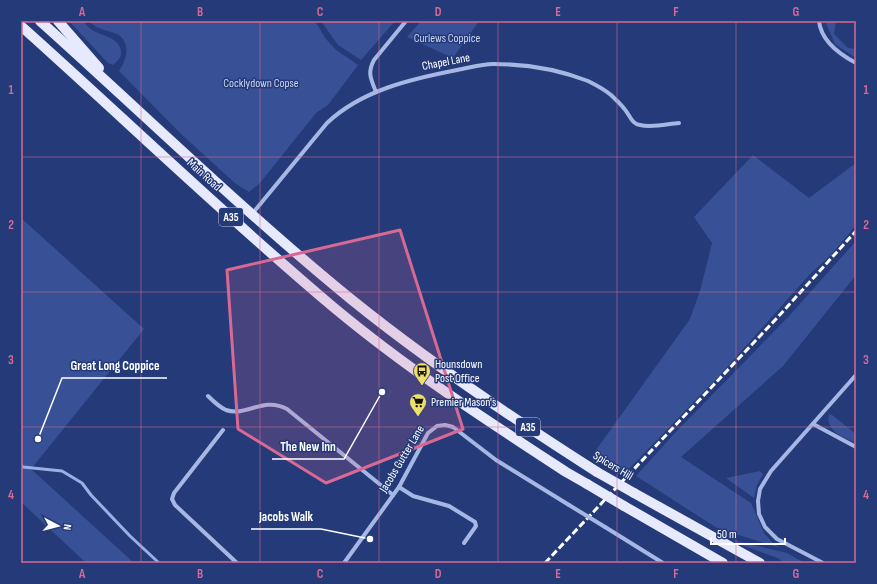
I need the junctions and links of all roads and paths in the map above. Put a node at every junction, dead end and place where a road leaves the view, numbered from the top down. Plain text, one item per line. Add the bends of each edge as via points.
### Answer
1 (40, 21) edge
2 (58, 21) edge
3 (406, 21) edge
4 (819, 21) edge
5 (21, 26) edge
6 (856, 63) edge
7 (104, 78) junction
8 (376, 92) junction
9 (679, 123) dead end
10 (252, 214) junction
11 (856, 375) edge
12 (460, 381) joint
13 (208, 396) dead end
14 (813, 424) junction
15 (223, 430) dead end
16 (856, 448) edge
17 (399, 487) junction
18 (393, 495) junction
19 (464, 543) dead end
20 (237, 563) edge
21 (344, 563) edge
22 (663, 563) edge
23 (722, 563) edge
24 (760, 563) edge
25 (823, 563) edge

1 - 7 main road, Main Road / A35
2 - 7 main road via 98,65
3 - 8 street via 370,67
4 - 6 street via 823,36 843,56
5 - 23 main road, Main Road / A35, bridge via 242,227 333,307 392,354 553,464
7 - 10 main road, Main Road / A35
8 - 9 street, Chapel Lane via 418,78 483,65 533,66 589,81 602,88 638,125
8 - 10 street, Chapel Lane via 337,114
10 - 12 main road, Main Road / A35 via 352,300
11 - 14 street
12 - 24 main road, Spicers Hill / A35, bridge via 597,472
13 - 18 street via 222,408 231,411 268,404 281,406
14 - 16 street
14 - 25 street via 771,471 760,489 758,504 765,527 777,539
15 - 20 street via 172,499 175,506
17 - 18 street, Jacobs Gutter Lane
17 - 19 street via 414,496 449,506 475,522 476,526
17 - 22 street, Jacobs Gutter Lane, bridge via 428,433 437,426 453,427 496,460
18 - 21 street, Jacobs Gutter Lane

